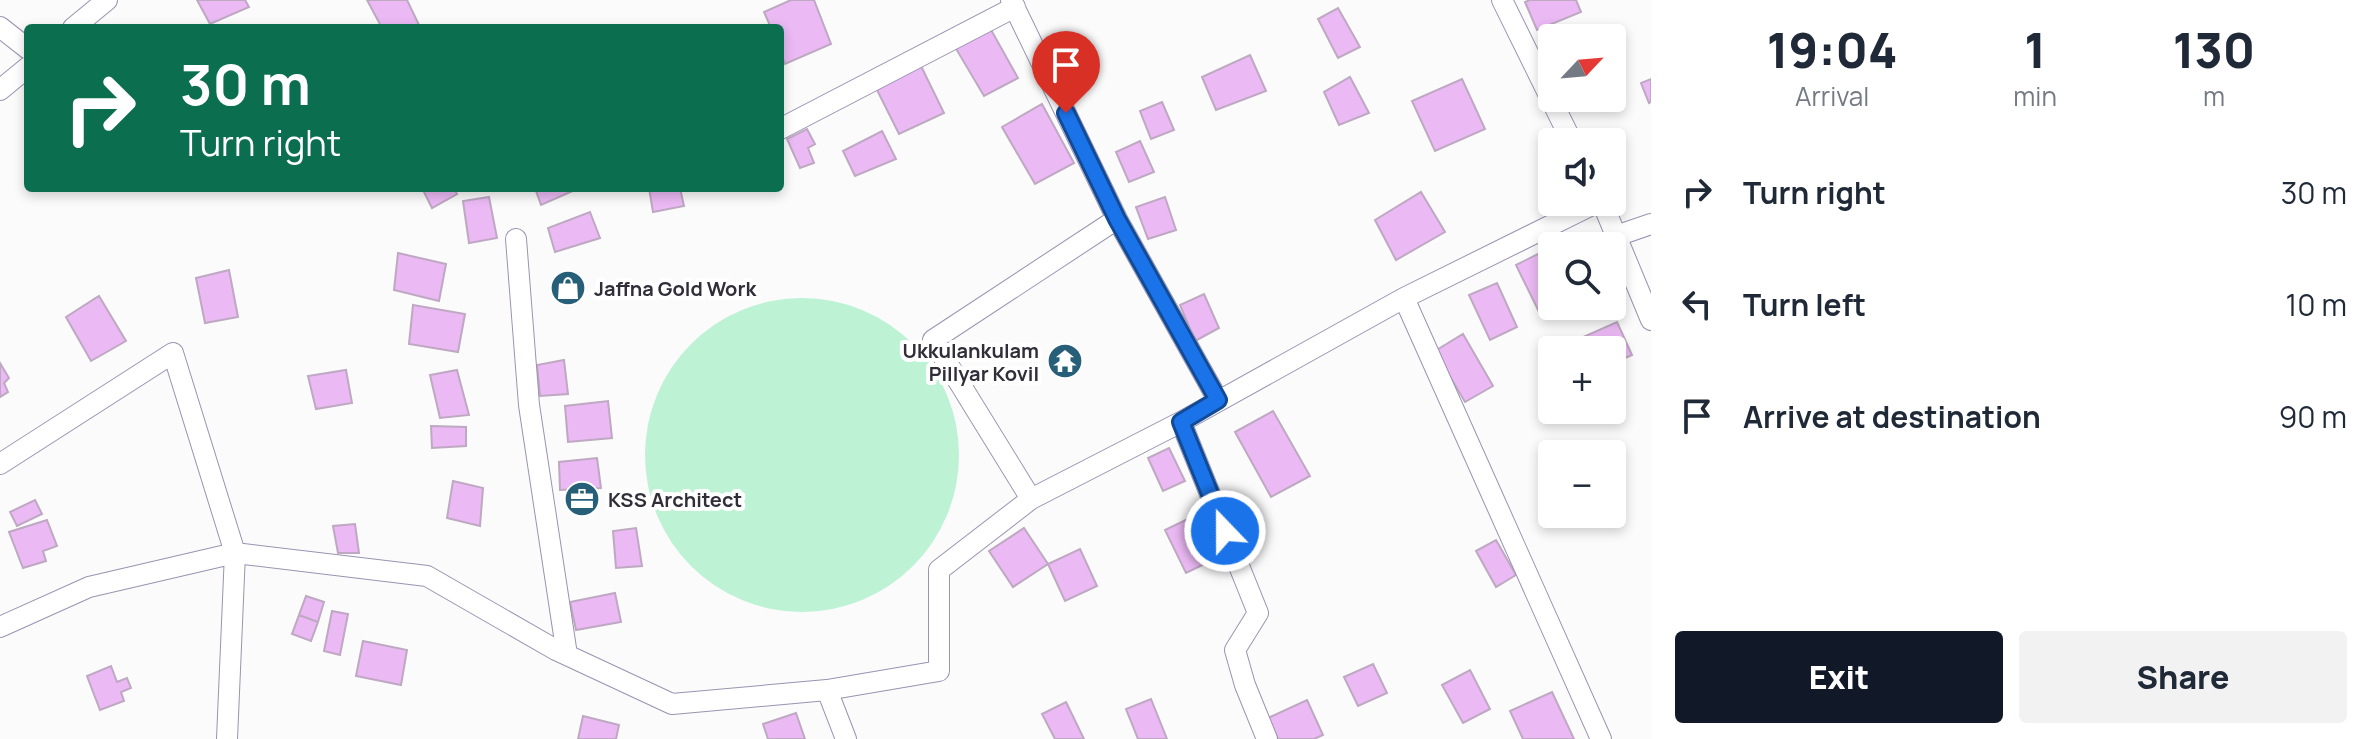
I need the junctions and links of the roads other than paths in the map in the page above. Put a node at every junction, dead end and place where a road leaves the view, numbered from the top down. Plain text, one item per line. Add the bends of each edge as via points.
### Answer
1 (107, 0) edge
2 (1502, 0) edge
3 (1013, 3) edge
4 (78, 24) edge
5 (0, 27) edge
6 (24, 46) edge
7 (24, 70) edge
8 (0, 90) edge
9 (784, 127) edge
10 (1565, 128) edge
11 (1571, 216) edge
12 (1117, 219) junction
13 (1651, 224) edge
14 (1626, 233) edge
15 (516, 239) dead end
16 (1626, 260) edge
17 (1404, 298) junction
18 (1651, 320) edge
19 (1218, 400) junction
20 (1181, 422) junction
21 (0, 464) edge
22 (1031, 499) junction
23 (235, 553) junction
24 (0, 627) edge
25 (567, 655) junction
26 (827, 690) junction
27 (227, 739) edge
28 (846, 739) edge
29 (1267, 739) edge
30 (1601, 739) edge

1 - 4 street
2 - 10 street
3 - 9 street
3 - 12 street
5 - 6 street
7 - 8 street
11 - 17 street
12 - 19 street
12 - 22 street via 933,340
13 - 14 street
15 - 25 street via 529,405
16 - 18 street
17 - 19 street
17 - 30 street
19 - 20 street
20 - 22 street
20 - 29 street via 1258,613 1235,650
21 - 23 street via 173,353
22 - 26 street via 939,570 939,671
23 - 24 street via 89,587
23 - 25 street via 427,576
23 - 27 street
25 - 26 street via 672,704
26 - 28 street

